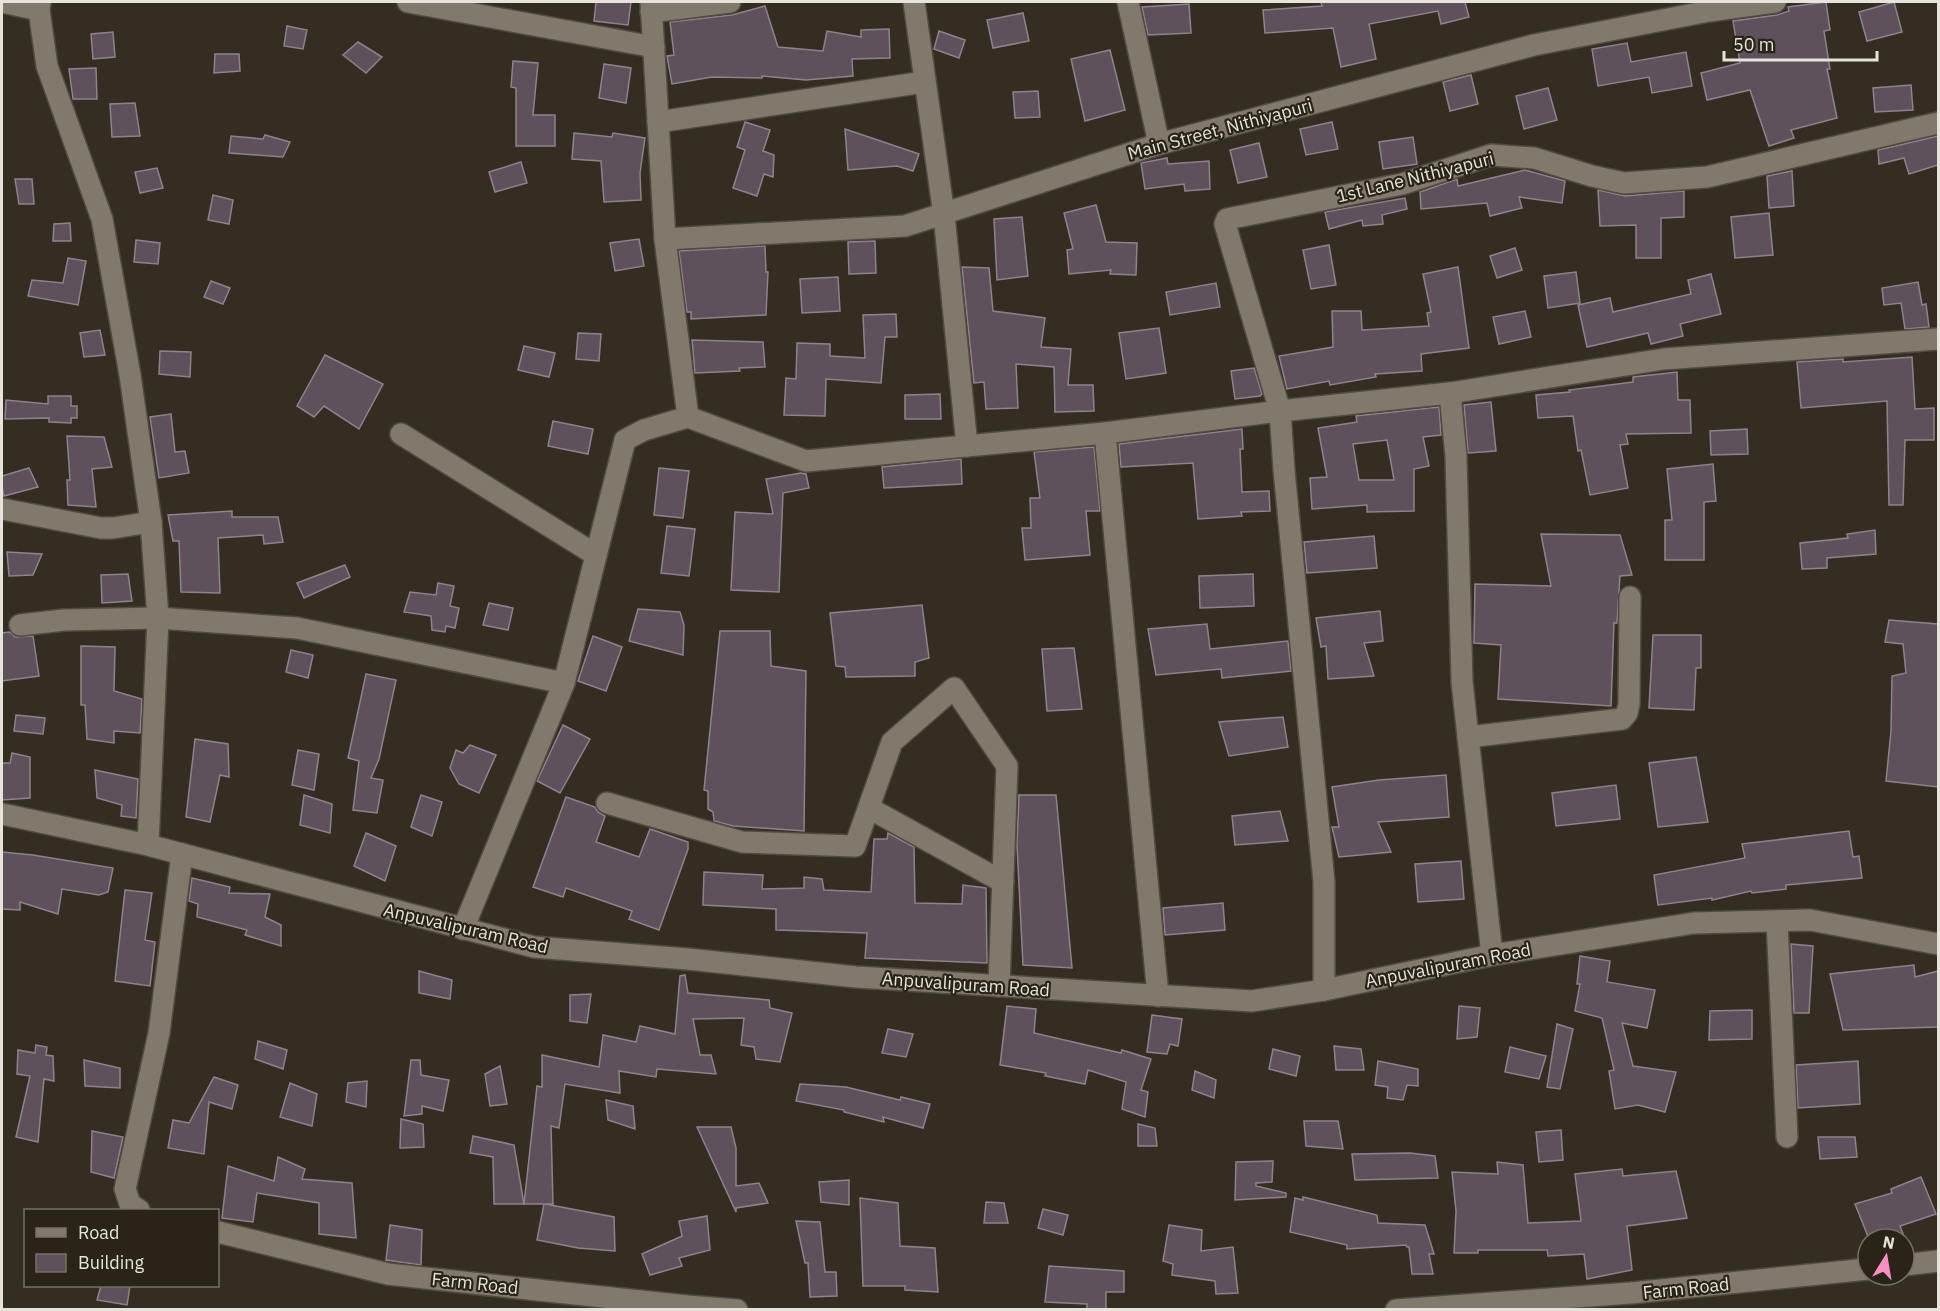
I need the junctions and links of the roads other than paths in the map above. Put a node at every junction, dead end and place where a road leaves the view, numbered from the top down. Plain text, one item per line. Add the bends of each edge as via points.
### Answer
1 (2, 2) edge
2 (408, 2) edge
3 (730, 2) edge
4 (914, 2) edge
5 (1128, 2) edge
6 (1775, 2) edge
7 (40, 6) edge
8 (651, 7) edge
9 (654, 47) junction
10 (924, 82) junction
11 (658, 122) junction
12 (1938, 123) edge
13 (1158, 144) junction
14 (944, 215) junction
15 (665, 239) junction
16 (1938, 339) edge
17 (1450, 393) junction
18 (1280, 411) junction
19 (688, 417) junction
20 (401, 434) dead end
21 (1105, 434) junction
22 (967, 446) junction
23 (2, 509) edge
24 (151, 522) junction
25 (596, 555) junction
26 (1630, 597) dead end
27 (158, 618) junction
28 (20, 625) dead end
29 (564, 683) junction
30 (1468, 737) junction
31 (607, 803) dead end
32 (868, 808) junction
33 (2, 814) edge
34 (148, 845) junction
35 (182, 854) junction
36 (1003, 882) junction
37 (1778, 921) junction
38 (463, 929) junction
39 (1938, 944) edge
40 (1492, 955) junction
41 (999, 986) junction
42 (1324, 990) junction
43 (1158, 996) junction
44 (1786, 1137) dead end
45 (138, 1209) edge
46 (219, 1232) edge
47 (1938, 1261) edge
48 (1916, 1264) edge
49 (1856, 1271) edge
50 (1626, 1301) edge
51 (737, 1310) edge
52 (1396, 1310) edge

1 - 7 street
2 - 9 street
3 - 8 street
4 - 10 street
5 - 13 street
6 - 13 street, Main Street, Nithiyapuri via 1534,45
7 - 24 street via 47,66 102,219
8 - 9 street
9 - 11 street
10 - 11 street
10 - 14 street
11 - 15 street
12 - 18 street, 1st Lane Nithiyapuri via 1707,177 1624,183 1534,158 1491,155 1402,184 1230,217 1226,224
13 - 14 street, Main Street, Nithiyapuri
14 - 15 street, Main Street, Nithiyapuri via 905,226
14 - 22 street
15 - 19 street
16 - 17 street via 1664,359
17 - 18 street
17 - 30 street via 1456,457 1462,682
18 - 21 street
18 - 42 street, 1st Lane Nithiyapuri via 1324,882
19 - 22 street via 806,461
19 - 25 street via 644,430 626,440
20 - 25 street
21 - 22 street
21 - 43 street
23 - 24 street via 100,528
24 - 27 street
25 - 29 street
26 - 30 street via 1629,704 1622,718
27 - 28 street
27 - 29 street via 297,628
27 - 34 street
29 - 38 street
30 - 40 street
31 - 32 street via 742,842 855,846
32 - 36 street
32 - 36 street via 892,742 954,688 1007,766
33 - 34 street, Anpuvalipuram Road
34 - 35 street, Anpuvalipuram Road
35 - 38 street, Anpuvalipuram Road
35 - 45 street via 159,1033 125,1189 130,1204
36 - 41 street
37 - 39 street, Anpuvalipuram Road via 1810,920
37 - 40 street, Anpuvalipuram Road via 1694,923
37 - 44 street
38 - 41 street, Anpuvalipuram Road via 534,947
40 - 42 street, Anpuvalipuram Road
41 - 43 street, Anpuvalipuram Road
42 - 43 street, Anpuvalipuram Road via 1252,1002
46 - 51 street, Farm Road via 388,1274
47 - 48 street
49 - 50 street, Farm Road
50 - 52 street, Farm Road

